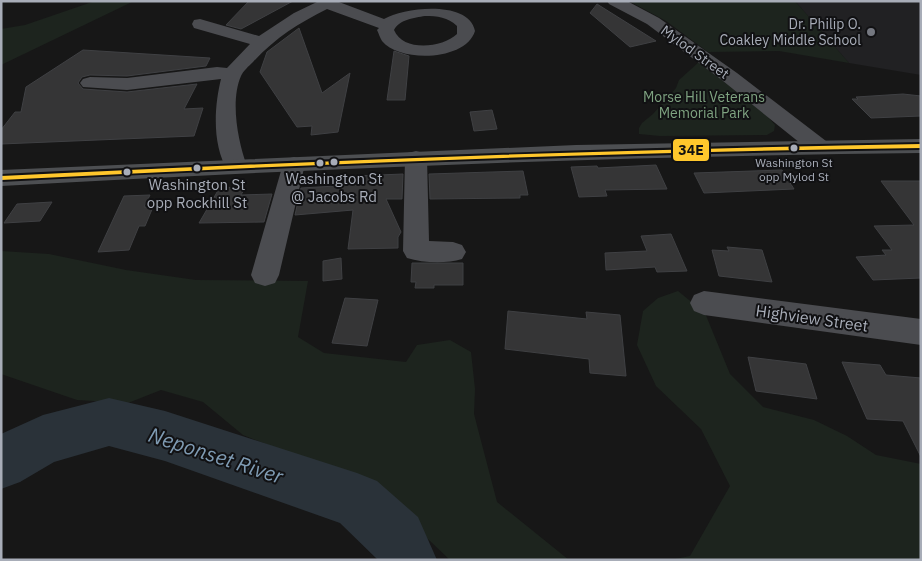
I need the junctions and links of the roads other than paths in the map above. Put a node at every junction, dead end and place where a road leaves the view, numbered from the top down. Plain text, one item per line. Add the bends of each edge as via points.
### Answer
1 (615, 1) edge
2 (330, 2) edge
3 (200, 24) dead end
4 (387, 25) dead end
5 (262, 42) junction
6 (232, 74) junction
7 (90, 82) dead end
8 (818, 146) junction
9 (921, 146) edge
10 (416, 158) junction
11 (294, 164) junction
12 (236, 166) junction
13 (1, 178) edge
14 (453, 252) dead end
15 (266, 275) dead end
16 (704, 303) dead end
17 (921, 332) edge

1 - 8 street, Mylod Street via 653,21
2 - 4 street
2 - 5 street via 300,16
3 - 5 street
5 - 6 street
6 - 7 street via 126,84
6 - 12 street via 226,99 229,146
8 - 9 main road
8 - 10 main road
10 - 11 main road
10 - 14 street via 416,251
11 - 12 main road
11 - 15 street
12 - 13 main road
16 - 17 street, Highview Street

